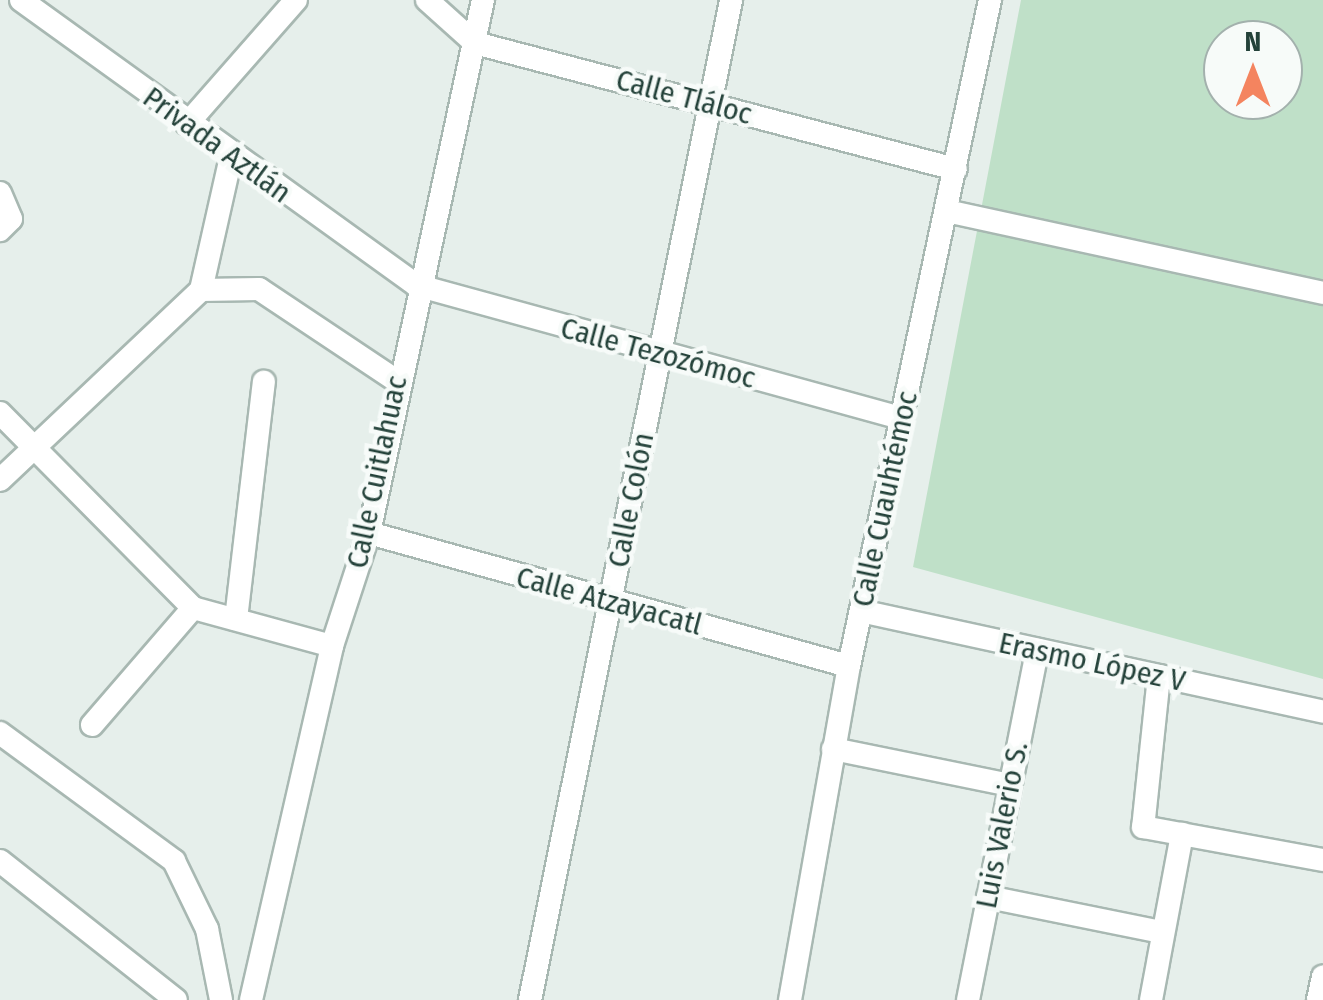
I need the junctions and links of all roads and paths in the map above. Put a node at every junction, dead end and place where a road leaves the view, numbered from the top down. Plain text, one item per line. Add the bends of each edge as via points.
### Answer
1 (21, 0) edge
2 (296, 0) edge
3 (426, 0) edge
4 (483, 0) edge
5 (732, 0) edge
6 (990, 0) edge
7 (475, 43) junction
8 (710, 104) junction
9 (188, 124) junction
10 (231, 157) junction
11 (956, 169) junction
12 (0, 194) edge
13 (948, 211) junction
14 (6, 225) edge
15 (416, 286) junction
16 (201, 290) junction
17 (1323, 293) edge
18 (660, 356) junction
19 (397, 381) junction
20 (264, 382) dead end
21 (0, 413) edge
22 (901, 418) junction
23 (33, 444) junction
24 (0, 480) edge
25 (369, 533) junction
26 (610, 602) junction
27 (193, 608) junction
28 (861, 611) junction
29 (236, 619) junction
30 (332, 646) junction
31 (1037, 650) junction
32 (850, 666) junction
33 (1159, 676) junction
34 (1323, 712) edge
35 (92, 725) dead end
36 (0, 733) edge
37 (833, 749) junction
38 (1010, 785) junction
39 (1182, 834) junction
40 (1323, 860) edge
41 (0, 861) edge
42 (988, 897) junction
43 (1162, 932) junction
44 (1323, 976) edge
45 (176, 1000) edge
46 (221, 1000) edge
47 (251, 1000) edge
48 (530, 1000) edge
49 (790, 1000) edge
50 (968, 1000) edge
51 (1151, 1000) edge
52 (1318, 1000) edge

1 - 9 street, Privada Aztlán
2 - 9 street
3 - 7 street, Calle Tláloc
4 - 7 street, Calle Cuitlahuac
5 - 8 street, Calle Colón
6 - 11 street, Calle Cuauhtémoc
7 - 8 street, Calle Tláloc
7 - 15 street, Calle Cuitlahuac
8 - 11 street, Calle Tláloc
8 - 18 street, Calle Colón
9 - 10 street, Privada Aztlán
10 - 15 street, Privada Aztlán
10 - 16 street
11 - 13 street, Calle Cuauhtémoc
12 - 14 street
13 - 17 street
13 - 22 street, Calle Cuauhtémoc
15 - 18 street, Calle Tezozómoc
15 - 19 street, Calle Cuitlahuac
16 - 19 street via 259,289
16 - 23 street
18 - 22 street, Calle Tezozómoc
18 - 26 street, Calle Colón
19 - 25 street, Calle Cuitlahuac
20 - 29 street
21 - 23 street
22 - 28 street, Calle Cuauhtémoc
23 - 24 street
23 - 27 street
25 - 26 street, Calle Atzayacatl
25 - 30 street, Calle Cuitlahuac
26 - 32 street, Calle Atzayacatl
26 - 48 street, Calle Colón
27 - 29 street
27 - 35 street
28 - 31 street, Erasmo López V
28 - 32 street, Calle Cuauhtémoc
29 - 30 street
30 - 47 street, Calle Cuitlahuac
31 - 33 street, Erasmo López V
31 - 38 street, Luis Valerio S.
32 - 37 street, Calle Cuauhtémoc
33 - 34 street, Erasmo López V
33 - 39 street via 1143,827
36 - 46 street via 174,861 207,929
37 - 38 street
37 - 49 street, Calle Cuauhtémoc
38 - 42 street, Luis Valerio S.
39 - 40 street
39 - 43 street
41 - 45 street
42 - 43 street
42 - 50 street, Luis Valerio S.
43 - 51 street
44 - 52 street

